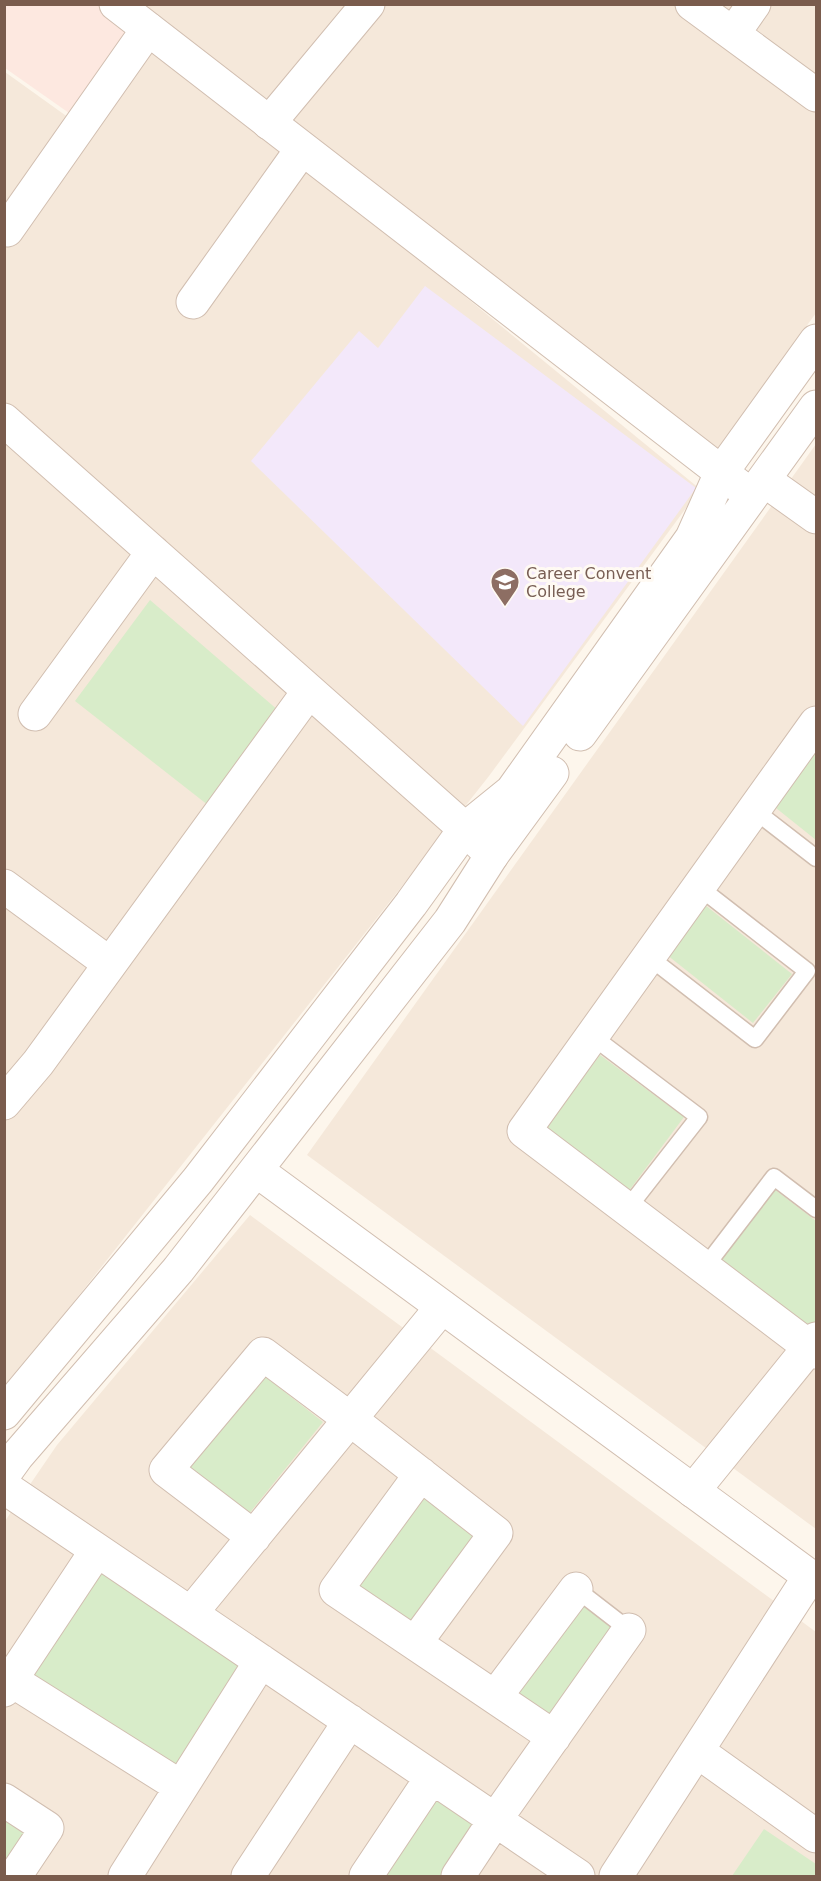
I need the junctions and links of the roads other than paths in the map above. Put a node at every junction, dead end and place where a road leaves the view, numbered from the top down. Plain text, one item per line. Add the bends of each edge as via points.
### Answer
1 (116, 4) edge
2 (368, 4) edge
3 (692, 4) edge
4 (754, 4) edge
5 (148, 29) junction
6 (733, 34) junction
7 (816, 95) edge
8 (269, 123) junction
9 (303, 149) junction
10 (7, 230) dead end
11 (193, 302) dead end
12 (816, 341) edge
13 (816, 407) edge
14 (4, 420) edge
15 (721, 473) junction
16 (758, 488) junction
17 (816, 517) edge
18 (153, 552) junction
19 (309, 691) junction
20 (35, 714) dead end
21 (816, 723) edge
22 (754, 810) junction
23 (465, 828) junction
24 (492, 855) junction
25 (816, 858) edge
26 (4, 886) edge
27 (699, 887) junction
28 (648, 957) junction
29 (110, 964) junction
30 (592, 1036) junction
31 (4, 1103) edge
32 (256, 1170) junction
33 (627, 1209) junction
34 (816, 1209) edge
35 (705, 1267) junction
36 (442, 1307) junction
37 (814, 1346) edge
38 (4, 1413) edge
39 (350, 1419) junction
40 (4, 1474) edge
41 (421, 1474) junction
42 (4, 1487) edge
43 (693, 1491) junction
44 (254, 1537) junction
45 (98, 1550) junction
46 (813, 1579) edge
47 (576, 1590) joint
48 (191, 1613) junction
49 (629, 1630) joint
50 (415, 1643) junction
51 (261, 1661) junction
52 (8, 1685) edge
53 (495, 1697) junction
54 (350, 1721) junction
55 (554, 1737) junction
56 (697, 1751) junction
57 (432, 1777) junction
58 (181, 1787) junction
59 (4, 1800) edge
60 (495, 1820) junction
61 (816, 1836) edge
62 (15, 1876) edge
63 (125, 1876) edge
64 (248, 1876) edge
65 (366, 1876) edge
66 (458, 1876) edge
67 (578, 1876) edge
68 (616, 1876) edge

1 - 5 street
2 - 8 street
3 - 6 street
4 - 6 street
5 - 8 street
5 - 10 street
6 - 7 street
8 - 9 street
9 - 11 street
9 - 15 street
12 - 15 street
13 - 16 street
14 - 18 street
15 - 16 street
15 - 23 street via 692,538 512,791
16 - 17 street
16 - 24 street
18 - 19 street
18 - 20 street
19 - 23 street
19 - 29 street
21 - 22 street
22 - 25 lane
22 - 27 street
23 - 24 street
23 - 38 street via 198,1180
24 - 32 street via 450,921
26 - 29 street
27 - 28 street
27 - 28 lane via 807,971 755,1039
28 - 30 street
29 - 31 street via 38,1064
30 - 33 street via 524,1131
30 - 33 lane via 699,1117
32 - 36 street
32 - 40 street via 178,1270
33 - 35 street
34 - 35 lane via 774,1177
35 - 37 street
36 - 39 street
36 - 43 street
37 - 43 street
39 - 41 street
39 - 44 street
39 - 44 street via 263,1354 166,1470
41 - 50 street via 496,1533
41 - 50 street via 336,1590
42 - 45 street
43 - 46 street
44 - 48 street
45 - 48 street
45 - 52 street
46 - 56 street
47 - 49 lane
47 - 53 street
48 - 51 street
49 - 55 street
50 - 53 street
51 - 54 street
51 - 58 street
52 - 58 street
53 - 55 street
54 - 57 street
54 - 64 street
55 - 60 street
56 - 61 street
56 - 68 street
57 - 60 street
57 - 65 street
58 - 63 street
59 - 62 street via 47,1828
60 - 66 street
60 - 67 street

